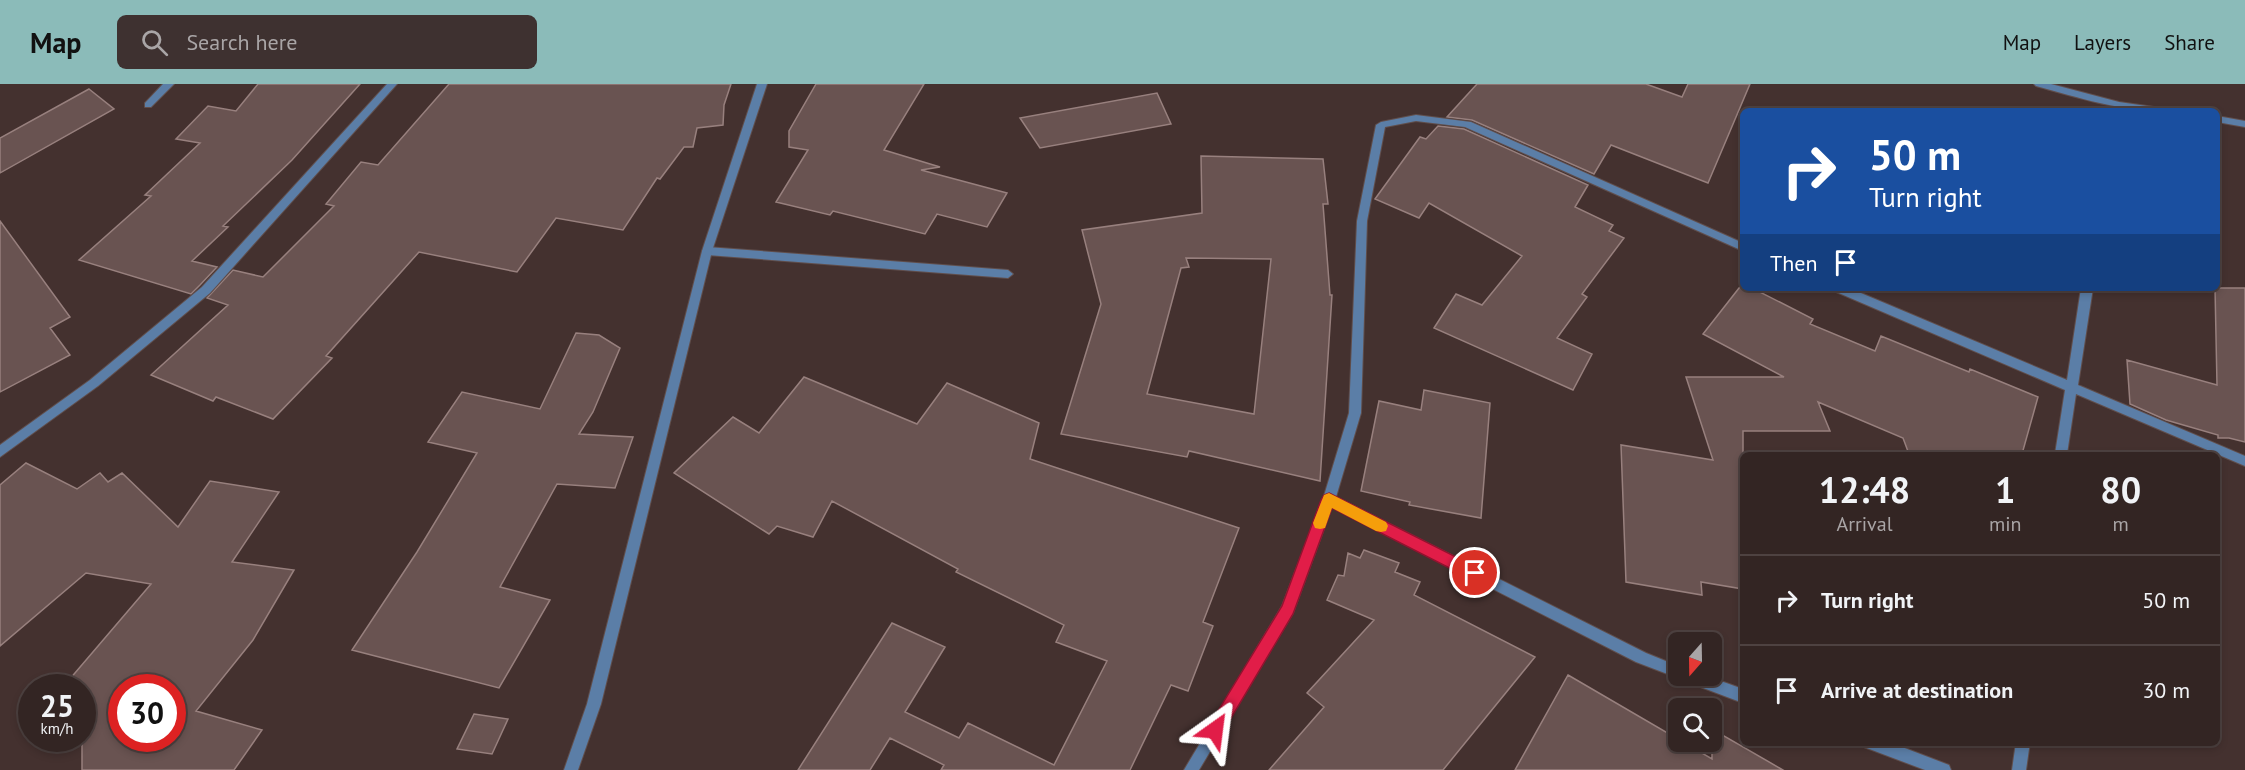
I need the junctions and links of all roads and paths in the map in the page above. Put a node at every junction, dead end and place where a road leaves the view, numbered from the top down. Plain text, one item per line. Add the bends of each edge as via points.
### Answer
1 (169, 84) edge
2 (392, 84) edge
3 (762, 84) edge
4 (2038, 84) edge
5 (148, 105) dead end
6 (2119, 108) edge
7 (2220, 120) edge
8 (2245, 124) edge
9 (1740, 246) edge
10 (707, 251) junction
11 (1008, 274) dead end
12 (1845, 291) edge
13 (2086, 291) edge
14 (2070, 388) junction
15 (0, 452) edge
16 (2061, 452) edge
17 (2245, 461) edge
18 (1329, 500) junction
19 (1668, 668) edge
20 (1716, 686) edge
21 (1740, 695) edge
22 (1880, 746) edge
23 (2022, 746) edge
24 (571, 770) edge
25 (1191, 770) edge
26 (1944, 770) edge
27 (2019, 770) edge

1 - 5 street
2 - 15 street via 206,290 94,382
3 - 10 street
4 - 6 street
7 - 8 street
9 - 18 street via 1467,124 1416,118 1381,125 1362,221 1355,413
10 - 11 street
10 - 24 street via 594,704
12 - 14 street
13 - 14 street
14 - 16 street
14 - 17 street
18 - 19 street
18 - 25 street via 1288,609
20 - 21 street
22 - 26 street
23 - 27 street

